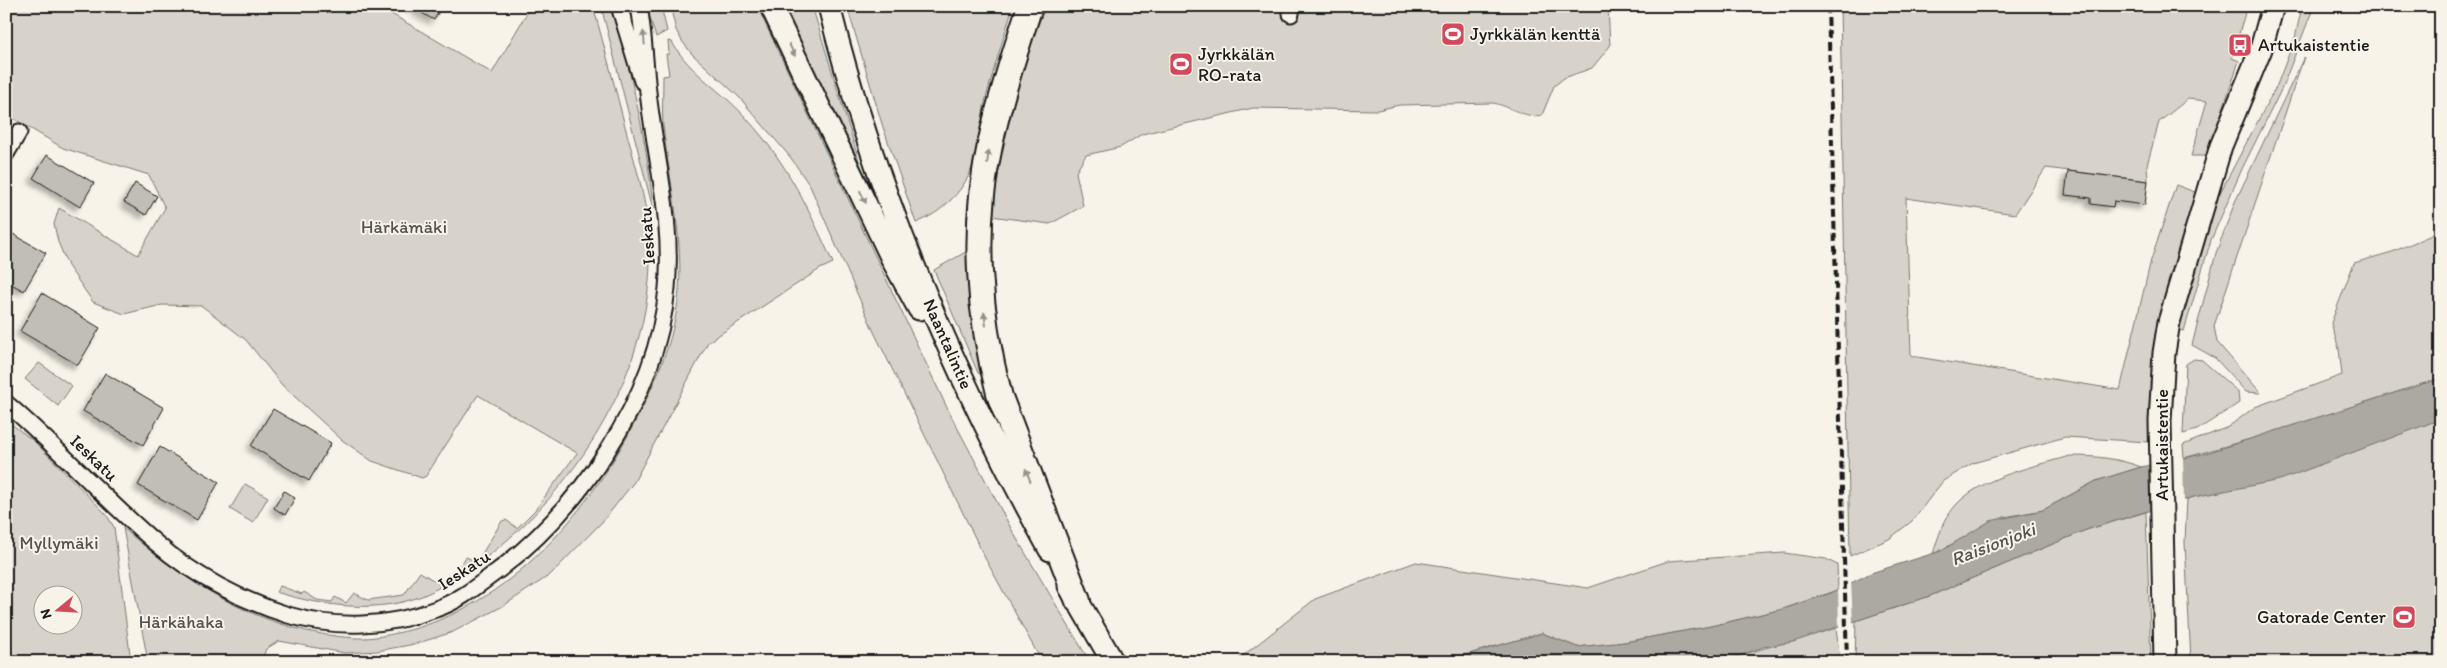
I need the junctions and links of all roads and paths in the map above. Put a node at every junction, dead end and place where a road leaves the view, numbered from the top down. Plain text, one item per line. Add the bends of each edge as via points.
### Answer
1 (619, 6) edge
2 (639, 6) edge
3 (771, 6) edge
4 (829, 6) edge
5 (1030, 6) edge
6 (2273, 6) edge
7 (649, 104) junction
8 (19, 132) dead end
9 (6, 154) edge
10 (6, 403) edge
11 (979, 416) junction
12 (1078, 602) junction
13 (1113, 662) edge
14 (2165, 662) edge

1 - 7 street, Ieskatu
7 -> 2 street, Ieskatu
3 -> 11 main road via 894,263
4 - 11 main road, Naantalintie via 894,214
12 -> 5 main road via 1000,397 992,366 981,284 980,225 990,147
6 - 14 main road, Artukaistentie via 2261,49 2221,146 2174,301 2164,352 2160,420
7 - 10 street, Ieskatu via 668,258 660,332 648,367 630,410 575,497 504,567 452,602 404,618 348,625 307,620 251,600 220,585 158,545
8 - 9 street
11 - 12 main road, Naantalintie
12 - 13 main road, Naantalintie

